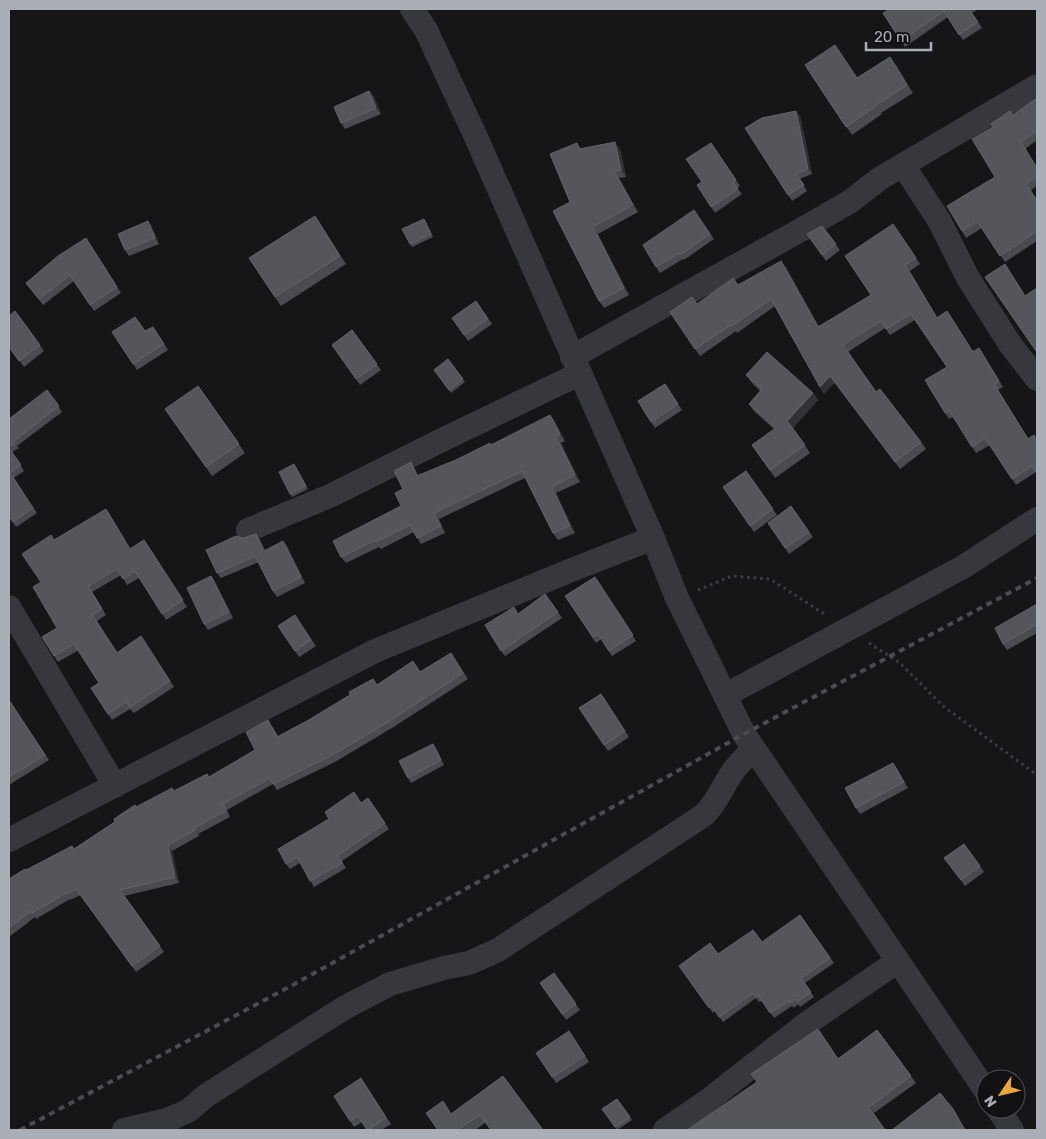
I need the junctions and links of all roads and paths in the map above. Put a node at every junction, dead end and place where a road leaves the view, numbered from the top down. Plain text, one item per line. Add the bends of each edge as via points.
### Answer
1 (412, 9) edge
2 (1037, 86) edge
3 (903, 166) junction
4 (576, 366) junction
5 (1037, 379) edge
6 (1037, 519) edge
7 (248, 530) dead end
8 (653, 538) junction
9 (677, 598) junction
10 (9, 607) edge
11 (848, 628) junction
12 (726, 695) junction
13 (754, 749) junction
14 (1037, 775) edge
15 (115, 786) junction
16 (9, 840) edge
17 (898, 961) junction
18 (976, 1076) edge
19 (1005, 1119) edge
20 (124, 1130) edge
21 (665, 1130) edge
22 (1012, 1130) edge

1 - 4 street via 426,30 471,127
2 - 3 street
3 - 4 street
3 - 5 street via 940,222 968,278 1010,344
4 - 7 street via 446,438 332,495
4 - 8 street
6 - 11 street via 963,567
8 - 9 street
8 - 15 street via 375,651
9 - 11 path via 732,576 770,579
9 - 12 street
10 - 15 street
11 - 12 street
11 - 14 path via 900,663 943,706
12 - 13 street
13 - 17 street
13 - 20 street via 734,771 720,796 704,815 498,950 469,963 390,984 344,1008 207,1095 188,1111 167,1120
15 - 16 street
17 - 18 street
17 - 21 street via 806,1024
19 - 22 street

